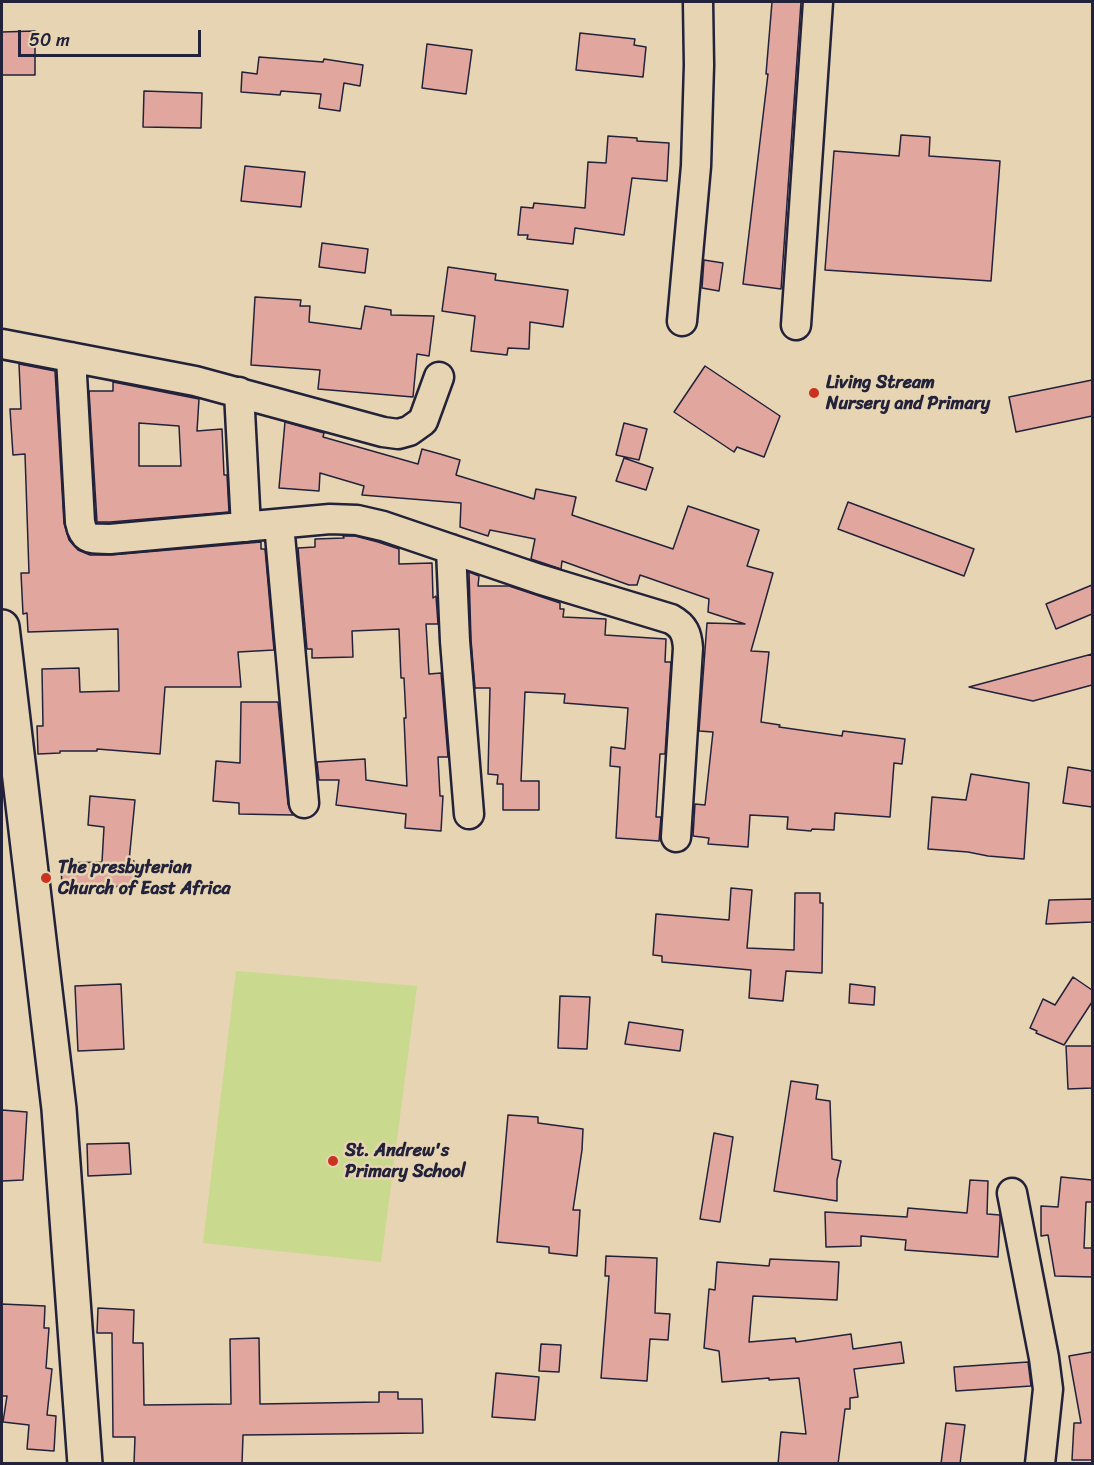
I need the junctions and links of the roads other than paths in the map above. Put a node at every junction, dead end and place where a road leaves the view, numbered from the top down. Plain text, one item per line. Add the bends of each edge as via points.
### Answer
1 (698, 2) edge
2 (818, 2) edge
3 (682, 321) dead end
4 (796, 325) dead end
5 (2, 344) edge
6 (70, 357) junction
7 (439, 376) dead end
8 (239, 392) junction
9 (279, 524) junction
10 (246, 527) junction
11 (452, 549) junction
12 (2, 627) edge
13 (304, 803) dead end
14 (469, 814) dead end
15 (676, 837) dead end
16 (1012, 1193) dead end
17 (85, 1464) edge
18 (1040, 1464) edge

1 - 3 street via 696,166
2 - 4 street
5 - 6 street
6 - 8 street
6 - 10 street via 82,532 90,538 110,539
7 - 8 street via 423,421 398,434
8 - 10 street
9 - 10 street
9 - 11 street via 357,520
9 - 13 street
11 - 14 street
11 - 15 street via 671,619 683,627 688,648
12 - 17 street via 59,1109
16 - 18 street via 1048,1389

